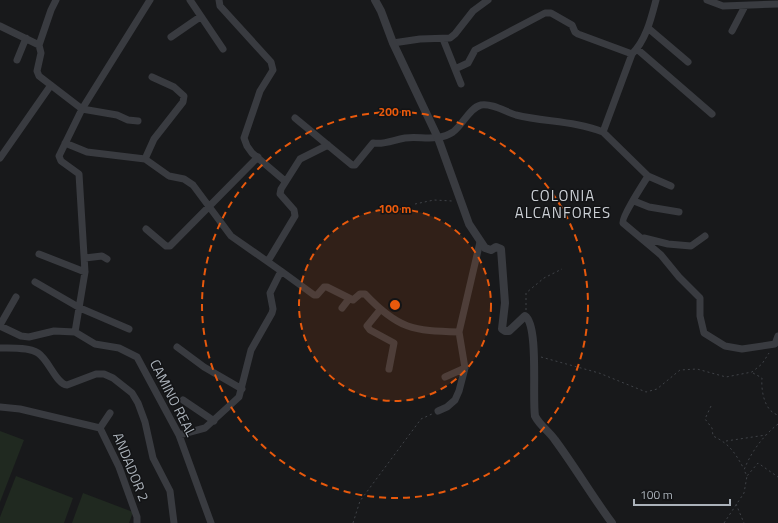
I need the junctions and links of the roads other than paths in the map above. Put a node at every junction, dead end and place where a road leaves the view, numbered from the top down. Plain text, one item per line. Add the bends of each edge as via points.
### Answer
1 (56, 0) edge
2 (150, 0) edge
3 (190, 0) edge
4 (219, 0) edge
5 (375, 0) edge
6 (488, 0) edge
7 (656, 0) edge
8 (707, 0) edge
9 (737, 3) edge
10 (778, 4) edge
11 (746, 6) junction
12 (200, 17) junction
13 (0, 26) edge
14 (648, 28) junction
15 (732, 31) dead end
16 (171, 37) dead end
17 (26, 38) junction
18 (443, 38) junction
19 (393, 43) junction
20 (39, 45) junction
21 (223, 49) dead end
22 (635, 52) junction
23 (17, 60) dead end
24 (688, 62) dead end
25 (455, 69) junction
26 (152, 77) dead end
27 (461, 84) dead end
28 (50, 85) junction
29 (82, 109) junction
30 (712, 114) dead end
31 (295, 118) dead end
32 (138, 121) dead end
33 (603, 132) junction
34 (438, 138) junction
35 (65, 143) junction
36 (328, 145) junction
37 (258, 157) junction
38 (0, 158) edge
39 (145, 159) junction
40 (648, 176) junction
41 (285, 181) junction
42 (671, 186) dead end
43 (634, 201) junction
44 (209, 206) junction
45 (679, 212) dead end
46 (146, 229) dead end
47 (705, 236) dead end
48 (642, 238) junction
49 (480, 242) junction
50 (39, 254) dead end
51 (85, 258) junction
52 (107, 259) dead end
53 (268, 261) junction
54 (281, 271) junction
55 (85, 272) junction
56 (35, 282) dead end
57 (16, 298) dead end
58 (349, 299) junction
59 (80, 308) junction
60 (342, 308) dead end
61 (380, 310) junction
62 (0, 326) edge
63 (129, 329) dead end
64 (75, 332) junction
65 (459, 332) junction
66 (778, 336) edge
67 (177, 347) dead end
68 (0, 348) edge
69 (465, 368) junction
70 (389, 369) dead end
71 (445, 377) dead end
72 (242, 389) junction
73 (183, 400) dead end
74 (0, 407) edge
75 (438, 411) road end
76 (110, 413) dead end
77 (214, 421) junction
78 (100, 428) junction
79 (179, 435) junction
80 (137, 523) edge
81 (174, 523) edge
82 (211, 523) edge
83 (612, 523) edge

1 - 20 street via 50,10
2 - 29 street
3 - 12 street
4 - 37 street via 220,6 272,65 273,70 260,91 244,138 247,146
5 - 19 street
6 - 18 street via 472,11 455,34 450,38
7 - 14 street
8 - 9 street via 723,6
9 - 11 street
10 - 11 street
11 - 15 street
12 - 16 street
12 - 21 street
13 - 17 street
14 - 22 street
14 - 24 street
17 - 20 street
17 - 23 street
18 - 19 street
18 - 25 street
19 - 34 street
20 - 28 street via 41,53 37,71
22 - 25 street via 575,32 572,25 548,12 475,50 468,62
22 - 30 street
22 - 33 street
25 - 27 street
26 - 39 street via 174,87 184,96 183,102 154,139
28 - 29 street
28 - 38 street
29 - 32 street
29 - 35 street
31 - 36 street
33 - 34 street via 578,124 548,122 480,105 453,132
33 - 40 street
34 - 36 street via 405,138 384,145 373,143 355,165
34 - 49 street via 469,224
35 - 39 street via 87,152
35 - 51 street via 59,156 61,161 79,174
36 - 41 street via 300,159
37 - 41 street
37 - 44 street
39 - 44 street via 168,176 184,179 193,185
40 - 42 street
40 - 43 street
41 - 53 street via 280,194 294,210 295,216
43 - 45 street via 649,207
43 - 48 street via 622,220
44 - 46 street via 170,246 166,246
44 - 53 street via 231,236
47 - 48 street via 692,246
48 - 66 street via 700,298 700,316 704,333 725,346 742,349 775,344
49 - 65 street
49 - 83 street via 489,250 496,246 501,249 505,303 502,329 509,331 526,316 530,321 534,355 535,416 538,423 554,439
50 - 55 street
51 - 52 street via 102,256
51 - 55 street
53 - 54 street
54 - 58 street via 314,295 327,287
54 - 72 street via 270,293 274,309 251,350
55 - 59 street
56 - 59 street
57 - 62 street
58 - 60 street
58 - 61 street via 353,300 360,294 365,294
59 - 63 street
59 - 64 street
61 - 65 street via 413,329
61 - 70 street via 367,326 394,343
62 - 64 street via 29,337 54,331
64 - 79 street, CAMINO REAL via 95,344 119,348 137,357
65 - 69 street
67 - 72 street via 204,367
68 - 81 street via 38,352 64,385 96,374 104,374 132,393 145,422 153,458 170,491
69 - 71 street
69 - 75 street via 460,391 455,400
72 - 77 street via 235,402
73 - 77 street
74 - 78 street, ANDADOR 2 via 20,409
76 - 78 street
77 - 79 street via 205,428
78 - 80 street, ANDADOR 2 via 119,467
79 - 82 street, CAMINO REAL

